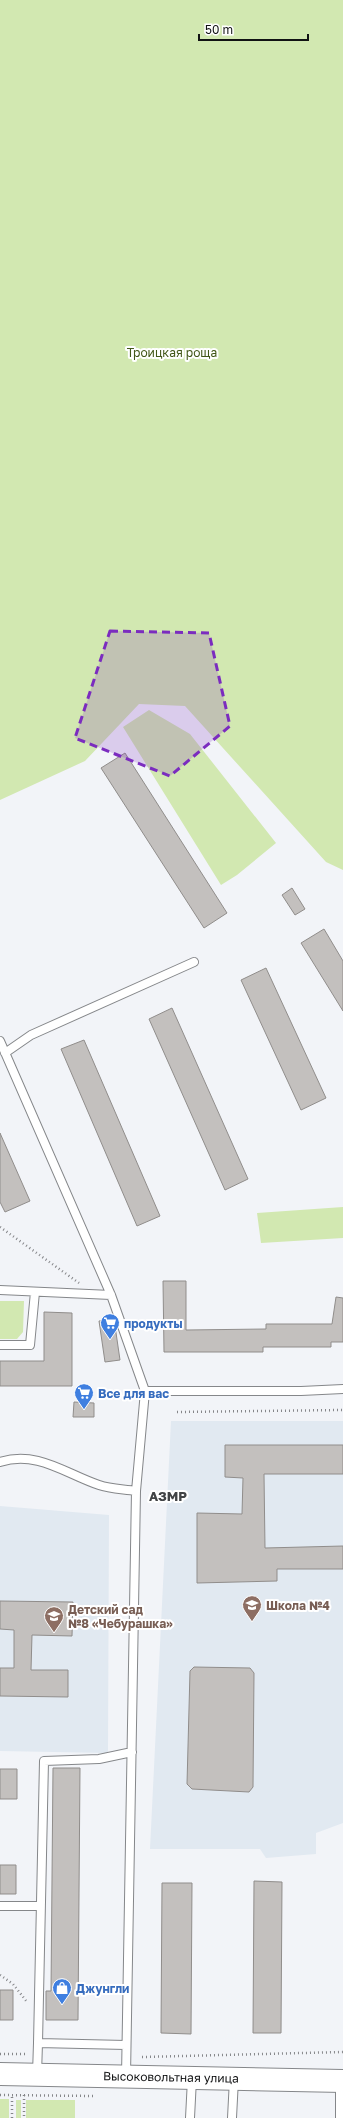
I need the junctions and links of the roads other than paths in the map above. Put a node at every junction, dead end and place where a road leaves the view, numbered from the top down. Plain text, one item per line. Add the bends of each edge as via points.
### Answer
1 (194, 962) dead end
2 (0, 1041) edge
3 (5, 1053) junction
4 (0, 1290) edge
5 (35, 1292) junction
6 (111, 1295) junction
7 (0, 1345) edge
8 (343, 1389) edge
9 (145, 1391) junction
10 (0, 1462) edge
11 (136, 1491) junction
12 (132, 1752) junction
13 (0, 1906) edge
14 (40, 1906) junction
15 (38, 2043) junction
16 (126, 2045) junction
17 (37, 2064) junction
18 (126, 2067) junction
19 (0, 2074) edge
20 (192, 2078) junction
21 (234, 2079) junction
22 (342, 2081) edge
23 (190, 2118) edge
24 (232, 2118) edge
25 (340, 2118) edge

1 - 3 lane via 30,1035
2 - 3 lane
3 - 6 lane
4 - 5 lane
5 - 6 lane
5 - 7 lane via 30,1345
6 - 9 lane
8 - 9 lane
9 - 11 lane
10 - 11 lane via 30,1458 56,1466 100,1486
11 - 12 lane
12 - 14 lane via 99,1759 44,1761
12 - 16 lane
13 - 14 lane
14 - 15 lane
15 - 16 lane
15 - 17 lane
16 - 18 lane
17 - 18 main road, Высоковольтная улица
17 - 19 main road, Высоковольтная улица
18 - 20 main road, Высоковольтная улица
20 - 21 main road, Высоковольтная улица
20 - 23 lane
21 - 22 main road, Высоковольтная улица
21 - 24 lane
22 - 25 lane

